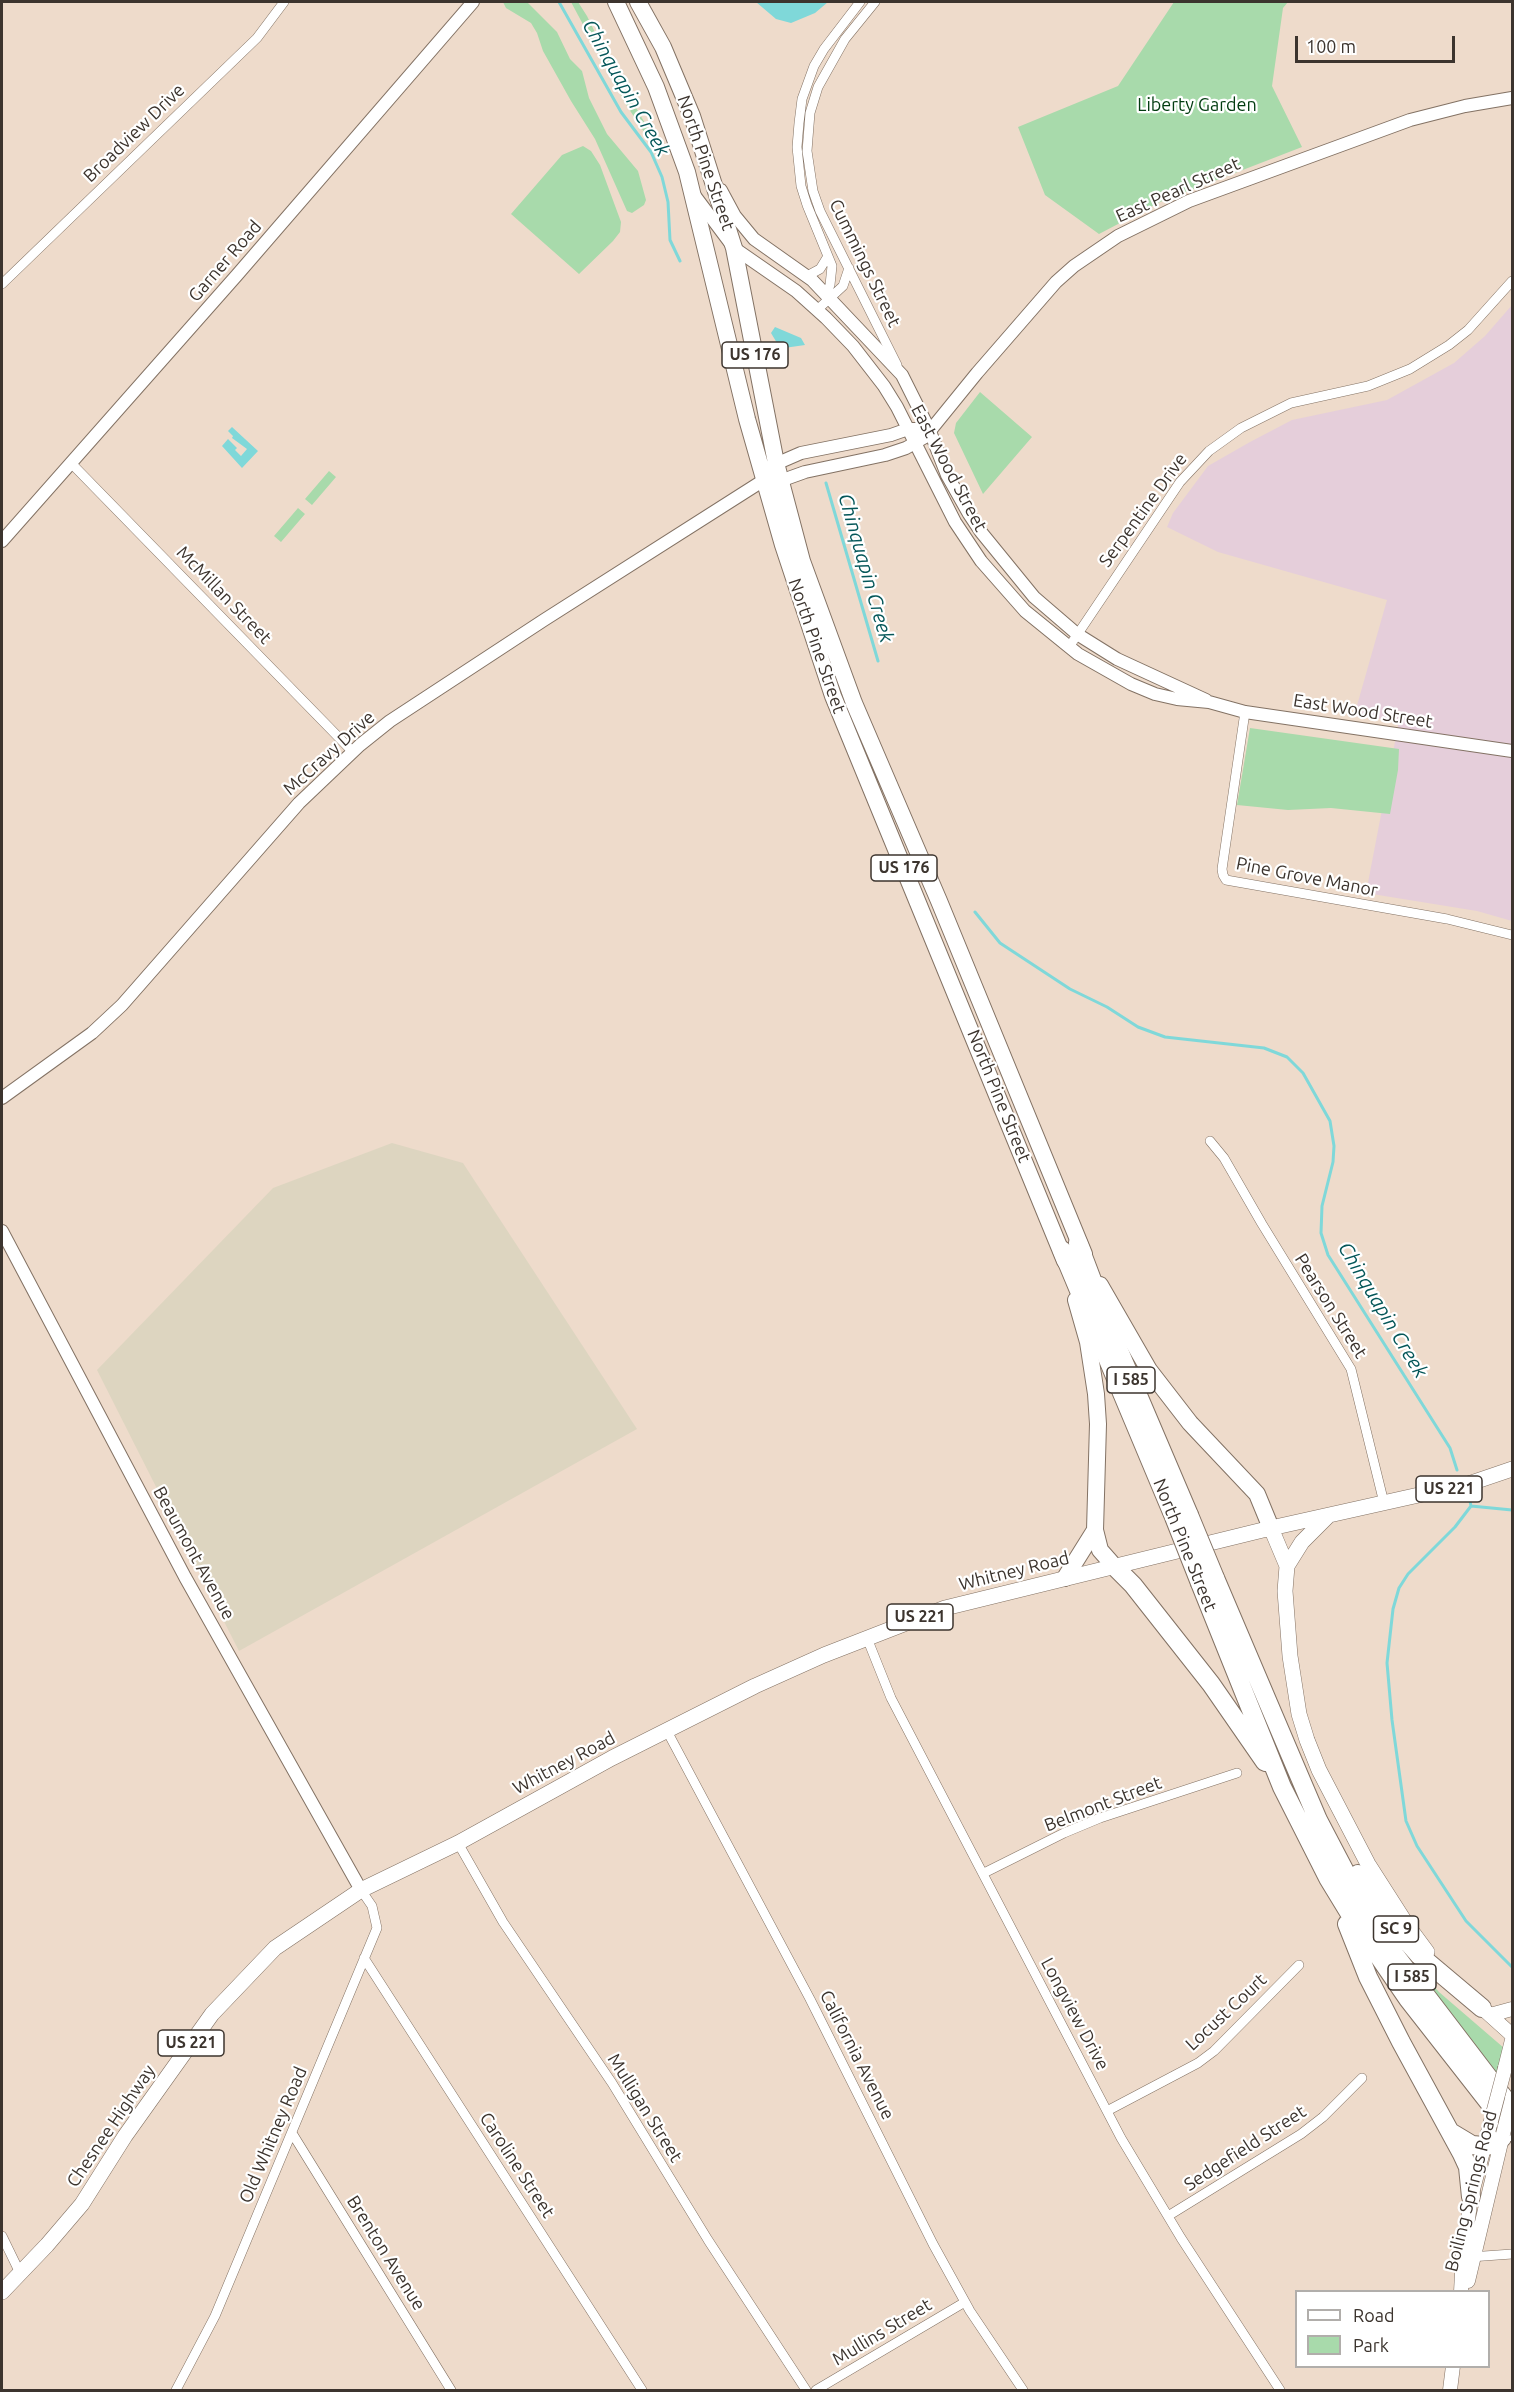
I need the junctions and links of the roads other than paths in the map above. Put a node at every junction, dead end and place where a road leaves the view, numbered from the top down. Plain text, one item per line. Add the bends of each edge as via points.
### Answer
1 (284, 2) edge
2 (473, 2) edge
3 (616, 2) edge
4 (638, 2) edge
5 (860, 2) edge
6 (875, 2) edge
7 (1512, 98) edge
8 (711, 171) junction
9 (694, 195) junction
10 (734, 248) junction
11 (828, 256) junction
12 (849, 268) junction
13 (807, 276) junction
14 (1512, 281) edge
15 (2, 284) edge
16 (828, 296) junction
17 (817, 310) junction
18 (857, 325) junction
19 (878, 327) junction
20 (902, 375) junction
21 (908, 429) junction
22 (929, 429) junction
23 (916, 443) junction
24 (71, 463) junction
25 (776, 463) junction
26 (772, 480) junction
27 (2, 541) edge
28 (1077, 634) junction
29 (1069, 647) junction
30 (1209, 702) junction
31 (1245, 712) junction
32 (1512, 751) edge
33 (352, 752) junction
34 (1512, 935) edge
35 (2, 1098) edge
36 (1210, 1142) dead end
37 (2, 1231) edge
38 (1070, 1246) junction
39 (1512, 1469) edge
40 (1383, 1503) junction
41 (1329, 1515) junction
42 (1271, 1528) junction
43 (1095, 1530) junction
44 (1287, 1566) junction
45 (1115, 1567) junction
46 (1065, 1578) junction
47 (1208, 1580) junction
48 (867, 1638) junction
49 (667, 1731) junction
50 (1237, 1773) dead end
51 (1282, 1787) junction
52 (1327, 1836) junction
53 (458, 1843) junction
54 (984, 1873) junction
55 (1328, 1878) junction
56 (361, 1890) junction
57 (364, 1958) junction
58 (1299, 1965) dead end
59 (1512, 2009) edge
60 (1486, 2011) junction
61 (1512, 2035) edge
62 (1512, 2040) edge
63 (1362, 2078) dead end
64 (1512, 2099) edge
65 (1505, 2104) edge
66 (1107, 2111) junction
67 (292, 2133) junction
68 (1452, 2133) junction
69 (1506, 2135) edge
70 (1484, 2146) junction
71 (1471, 2197) junction
72 (1168, 2216) junction
73 (2, 2236) edge
74 (1512, 2254) edge
75 (1469, 2257) junction
76 (20, 2273) junction
77 (1463, 2290) edge
78 (2, 2292) edge
79 (965, 2302) junction
80 (1453, 2368) edge
81 (176, 2391) edge
82 (452, 2391) edge
83 (642, 2391) edge
84 (806, 2391) edge
85 (816, 2391) edge
86 (1023, 2391) edge
87 (1280, 2391) edge
88 (1450, 2391) edge

1 - 15 street, Broadview Drive via 257,38
2 - 24 street, Garner Road
3 - 9 highway, North Pine Street / US 176 via 661,97
4 - 8 highway, North Pine Street / US 176 via 663,47
5 - 11 street, Cummings Street via 824,49 802,99 797,147 801,186
6 - 12 street, Cummings Street via 826,70 815,94 807,134 813,191
7 - 22 street, East Pearl Street via 1410,120 1189,201 1118,236 1056,282
8 - 10 highway, North Pine Street / US 176
8 - 13 street, East Wood Street via 744,228 765,248
9 - 10 street, East Wood Street
9 - 26 highway, North Pine Street / US 176 via 742,399
10 - 17 street, East Wood Street
10 - 25 highway, North Pine Street / US 176
11 - 13 street via 820,269
11 - 16 street, Cummings Street via 832,276
12 - 16 street via 843,286
12 - 19 street, Cummings Street
13 - 16 street, East Wood Street
14 - 28 street, Serpentine Drive via 1468,330 1410,369 1368,386 1282,407 1241,428 1209,451 1180,482
16 - 17 street
16 - 18 street, East Wood Street
17 - 21 street, East Wood Street via 869,366
18 - 19 street
18 - 20 street, East Wood Street
19 - 20 street, Cummings Street
20 - 22 street, East Wood Street
21 - 22 street
21 - 23 street, East Wood Street
21 - 25 street via 801,453
22 - 23 street, East Pearl Street
22 - 28 street, East Wood Street via 947,475 981,532 1034,597
23 - 26 street, East Pearl Street via 885,455
23 - 29 street, East Wood Street via 955,522 981,561 1025,611
24 - 27 street, Garner Road
24 - 33 street, McMillan Street
25 - 26 highway, North Pine Street / US 176
26 - 33 street, McCravy Drive via 544,620 390,722
26 - 38 highway, North Pine Street / US 176 via 854,703 940,904
28 - 29 street, Serpentine Drive
28 - 30 street, East Wood Street via 1117,659
29 - 30 street, East Wood Street via 1108,672 1155,694
30 - 31 street, East Wood Street
31 - 32 street, East Wood Street
31 - 34 street, Pine Grove Manor via 1222,869 1226,880
33 - 35 street, McCravy Drive via 299,803 122,1005 92,1033
36 - 40 street, Pearson Street via 1224,1158 1351,1369
37 - 56 street, Beaumont Avenue via 185,1577
38 - 42 highway via 1149,1370 1190,1423 1257,1494
38 - 43 highway via 1096,1394
38 - 47 highway, North Pine Street / I 585, bridge via 1117,1346
39 - 40 main road, Whitney Road / US 221 via 1468,1484
40 - 41 main road, Whitney Road / US 221
41 - 42 main road, Whitney Road / US 221
41 - 44 main road via 1302,1542
42 - 44 main road
42 - 45 main road, Whitney Road / US 221
43 - 45 highway via 1100,1550
43 - 46 highway
44 - 60 main road via 1289,1645 1299,1713 1319,1770 1368,1864 1407,1925 1424,1949
45 - 46 main road, Whitney Road / US 221
45 - 51 highway via 1211,1684
46 - 48 main road, Whitney Road / US 221 via 945,1608
47 - 51 highway, North Pine Street / I 585
47 - 52 highway, North Pine Street / I 585
48 - 49 main road, Whitney Road / US 221 via 765,1681
48 - 54 street, Longview Drive via 891,1698
49 - 53 main road, Whitney Road / US 221
49 - 79 street, California Avenue
50 - 54 street, Belmont Street via 1100,1818
51 - 55 highway, North Pine Street / I 585
52 - 60 highway, SC 9 via 1347,1856 1402,1936 1442,1976
52 - 65 highway, North Pine Street / I 585 via 1363,1906 1395,1955
53 - 56 main road, Whitney Road / US 221
53 - 84 street, Mulligan Street via 503,1922 612,2083
54 - 66 street, Longview Drive
55 - 68 highway, SC 9 via 1368,1977
55 - 69 highway, North Pine Street / I 585 via 1402,1991
56 - 57 street, Old Whitney Road via 372,1906 377,1928
56 - 76 main road, Chesnee Highway / US 221 via 275,1948 212,2014 82,2204
57 - 67 street, Old Whitney Road
57 - 83 street, Caroline Street
58 - 66 street, Locust Court via 1214,2051
59 - 60 main road
60 - 61 main road, SC 9
62 - 65 main road, Boiling Springs Road, bridge via 1505,2068
63 - 72 street, Sedgefield Street via 1301,2134
64 - 69 main road, Boiling Springs Road / SC 9, bridge
65 - 70 main road, Boiling Springs Road, bridge via 1491,2121
66 - 72 street, Longview Drive
67 - 81 street, Old Whitney Road via 215,2316
67 - 82 street, Brenton Avenue
68 - 70 highway via 1472,2145
68 - 71 highway, SC 9 via 1468,2167
69 - 70 highway
69 - 75 main road, Boiling Springs Road / SC 9
70 - 71 main road, Boiling Springs Road
71 - 75 main road, Boiling Springs Road / SC 9
72 - 87 street, Longview Drive
73 - 76 street
74 - 75 street
75 - 77 main road, Boiling Springs Road / SC 9
76 - 78 main road, Chesnee Highway / US 221
79 - 85 street, Mullins Street
79 - 86 street, California Avenue
80 - 88 main road

